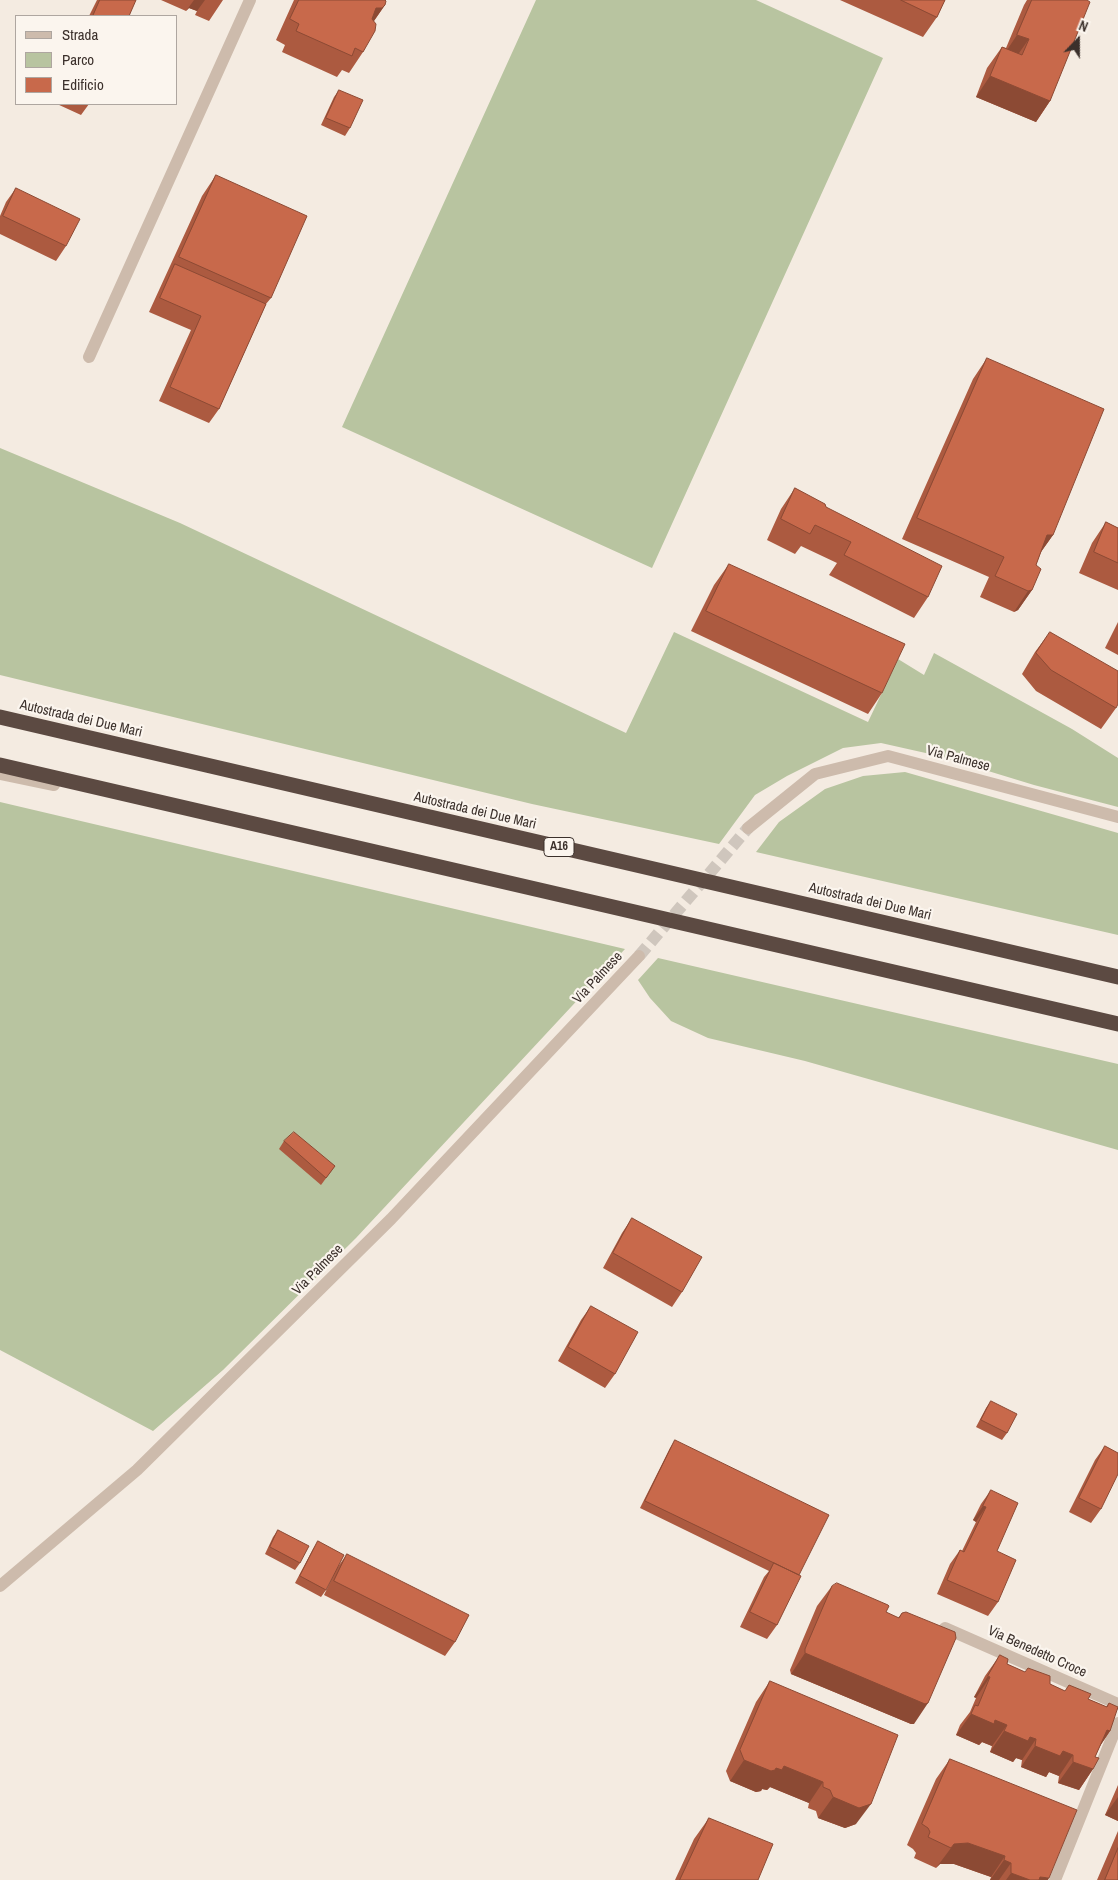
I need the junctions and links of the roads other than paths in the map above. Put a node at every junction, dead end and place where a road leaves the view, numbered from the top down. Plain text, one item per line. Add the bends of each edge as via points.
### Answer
1 (250, 0) edge
2 (89, 357) dead end
3 (0, 711) edge
4 (0, 717) edge
5 (167, 756) junction
6 (0, 765) edge
7 (0, 774) edge
8 (1118, 818) edge
9 (748, 828) tunnel mouth
10 (290, 832) junction
11 (639, 956) tunnel mouth
12 (1118, 977) edge
13 (1118, 1024) edge
14 (0, 1586) edge
15 (945, 1628) edge
16 (1118, 1704) edge
17 (1118, 1723) edge
18 (1055, 1880) edge

1 - 2 street
3 - 5 street
4 - 5 highway, Autostrada dei Due Mari / A16
5 - 12 highway, Autostrada dei Due Mari / A16
6 - 10 highway
7 - 10 street
8 - 9 street, Via Palmese via 888,756 815,774
10 - 13 highway
11 - 14 street, Via Palmese via 390,1219 144,1463
15 - 16 street, Via Benedetto Croce
17 - 18 street

